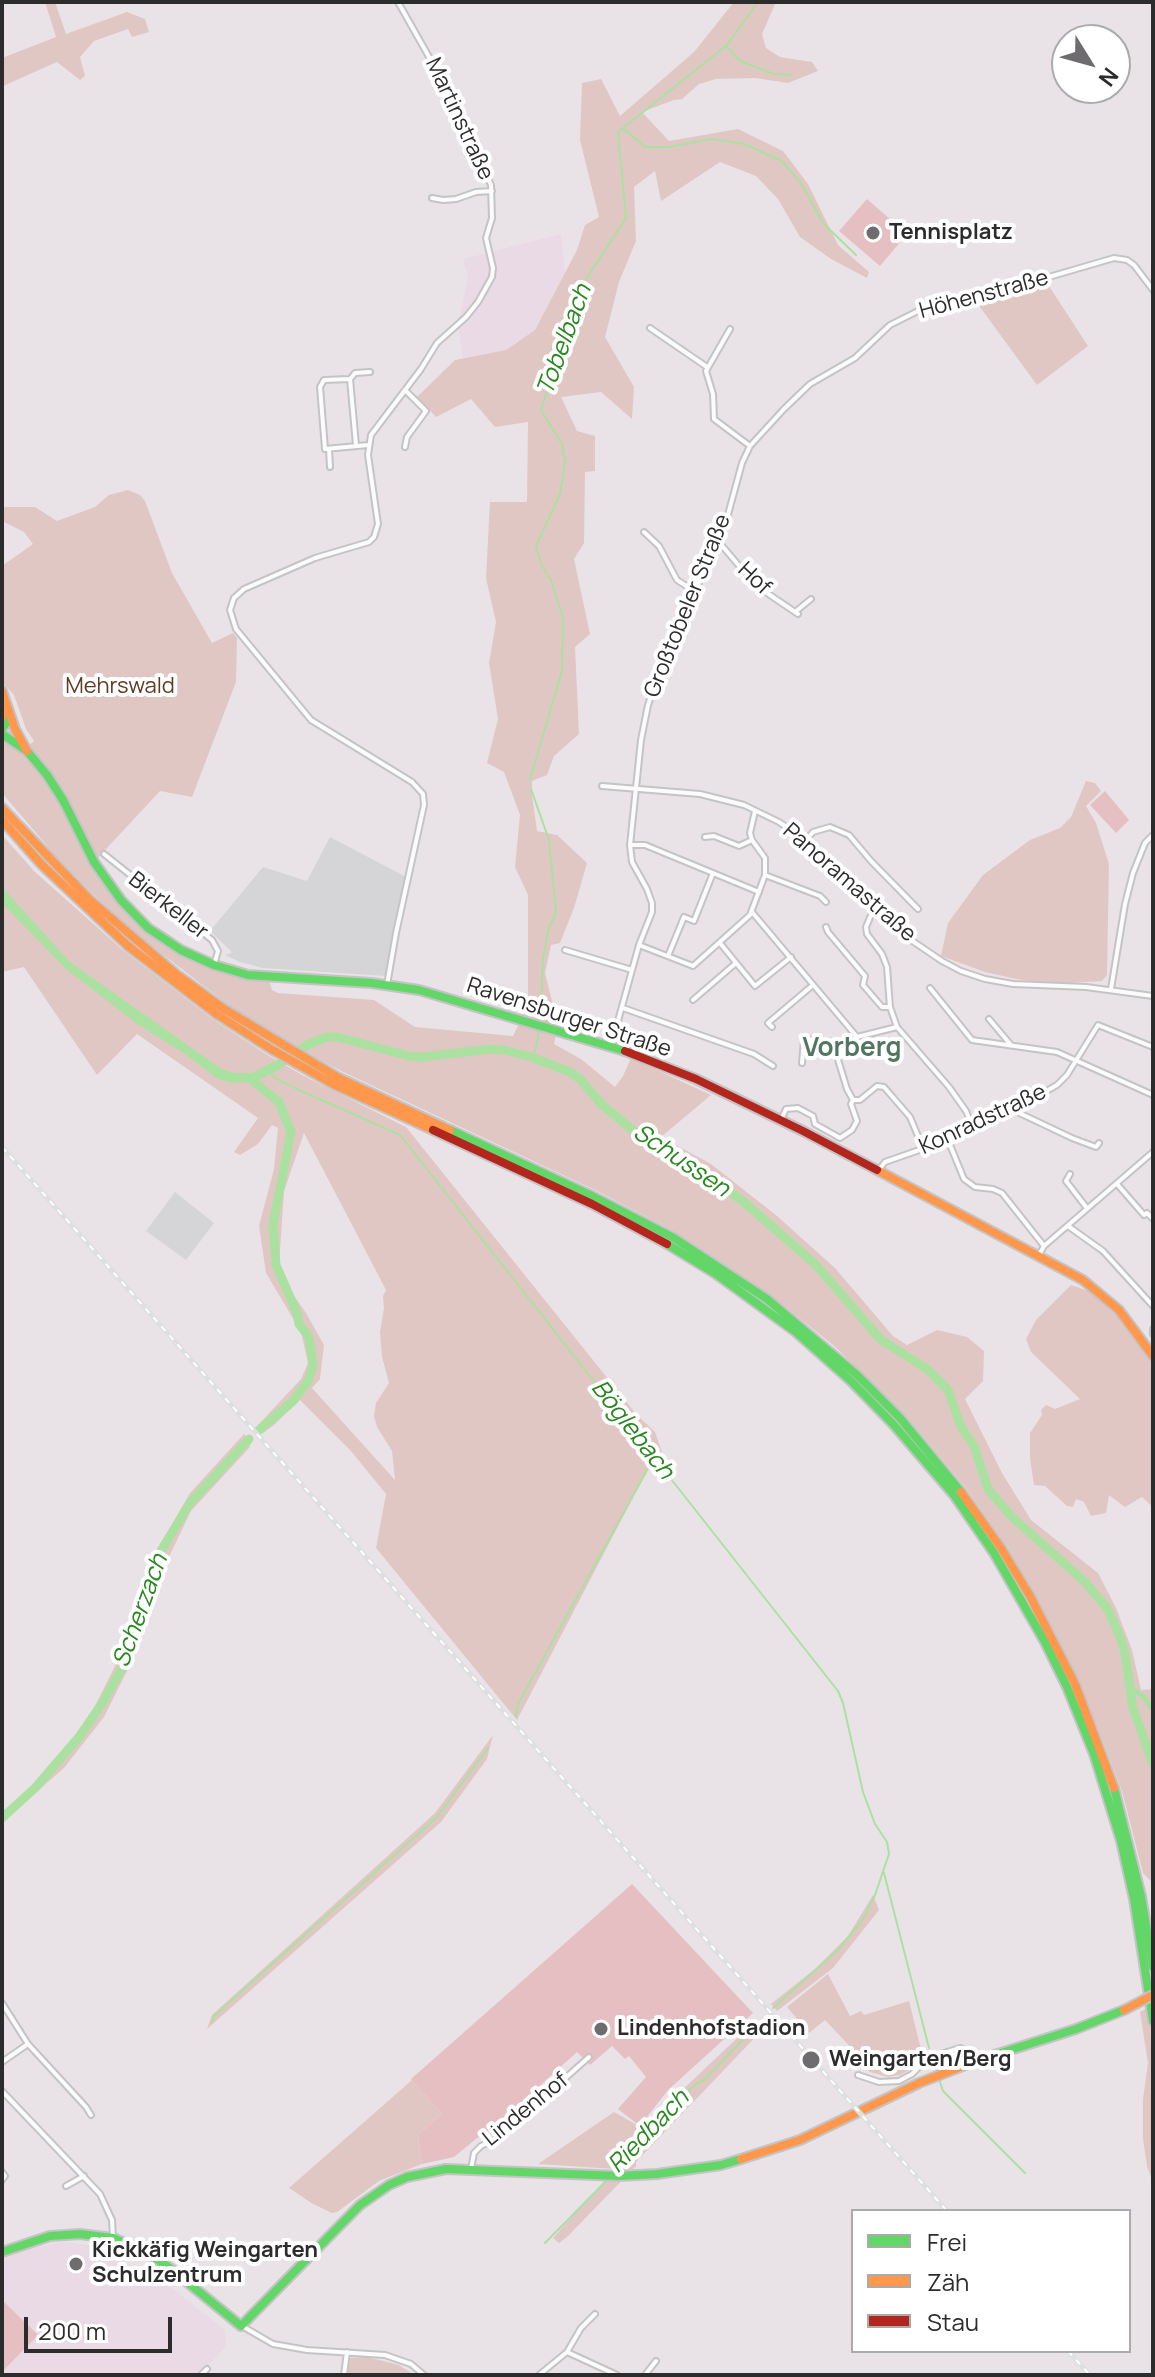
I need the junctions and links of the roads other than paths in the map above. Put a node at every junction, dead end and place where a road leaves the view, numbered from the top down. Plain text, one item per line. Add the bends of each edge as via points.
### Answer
1 (398, 2) edge
2 (492, 191) junction
3 (432, 198) dead end
4 (1153, 290) edge
5 (650, 328) dead end
6 (730, 329) dead end
7 (707, 367) junction
8 (370, 372) dead end
9 (350, 379) junction
10 (405, 390) junction
11 (356, 445) junction
12 (368, 445) junction
13 (750, 446) junction
14 (405, 447) dead end
15 (329, 448) junction
16 (330, 467) dead end
17 (644, 532) dead end
18 (718, 541) junction
19 (694, 591) junction
20 (811, 599) dead end
21 (2, 691) edge
22 (5, 705) edge
23 (2, 717) edge
24 (2, 731) edge
25 (27, 751) junction
26 (602, 786) dead end
27 (636, 788) junction
28 (2, 808) edge
29 (755, 811) junction
30 (2, 820) edge
31 (1153, 835) edge
32 (705, 837) dead end
33 (752, 840) junction
34 (806, 840) junction
35 (630, 845) junction
36 (104, 854) dead end
37 (713, 873) junction
38 (765, 875) junction
39 (759, 892) junction
40 (826, 902) dead end
41 (874, 908) junction
42 (918, 909) dead end
43 (752, 912) junction
44 (826, 927) dead end
45 (720, 943) junction
46 (639, 945) junction
47 (565, 950) dead end
48 (668, 956) junction
49 (791, 957) junction
50 (736, 963) junction
51 (214, 965) junction
52 (632, 970) junction
53 (387, 985) junction
54 (813, 985) junction
55 (930, 988) dead end
56 (1111, 989) junction
57 (1153, 996) edge
58 (693, 1000) dead end
59 (622, 1007) junction
60 (890, 1007) junction
61 (989, 1019) dead end
62 (772, 1027) dead end
63 (897, 1027) junction
64 (857, 1037) junction
65 (844, 1043) junction
66 (1011, 1045) junction
67 (274, 1046) junction
68 (611, 1046) junction
69 (1153, 1047) edge
70 (1077, 1061) junction
71 (802, 1063) dead end
72 (773, 1066) dead end
73 (311, 1067) junction
74 (1153, 1095) edge
75 (853, 1100) junction
76 (1013, 1110) junction
77 (781, 1120) junction
78 (974, 1128) junction
79 (948, 1140) junction
80 (1099, 1143) dead end
81 (923, 1150) junction
82 (1153, 1152) edge
83 (878, 1171) junction
84 (1070, 1174) dead end
85 (1116, 1183) junction
86 (1086, 1208) junction
87 (1150, 1211) edge
88 (1153, 1219) edge
89 (1068, 1225) junction
90 (1044, 1246) junction
91 (1039, 1255) junction
92 (1153, 1306) edge
93 (1153, 1356) edge
94 (1153, 1967) edge
95 (1153, 1995) edge
96 (2, 2003) edge
97 (1153, 2021) edge
98 (28, 2044) junction
99 (589, 2057) dead end
100 (2, 2062) edge
101 (973, 2063) junction
102 (858, 2075) dead end
103 (2, 2091) edge
104 (91, 2115) dead end
105 (471, 2169) junction
106 (2, 2172) edge
107 (84, 2176) junction
108 (2, 2180) edge
109 (66, 2186) dead end
110 (113, 2238) junction
111 (2, 2252) edge
112 (595, 2314) dead end
113 (241, 2326) junction
114 (347, 2352) junction
115 (567, 2352) junction
116 (656, 2361) dead end
117 (207, 2369) dead end
118 (201, 2375) edge
119 (344, 2375) edge
120 (424, 2375) edge
121 (539, 2375) edge
122 (617, 2375) edge
123 (645, 2375) edge

1 - 2 street, Martinstraße
2 - 3 street
2 - 10 street, Martinstraße via 486,238 492,277 478,302 437,343
4 - 13 street, Höhenstraße via 1134,265 1114,258 918,311 890,325 855,358 810,384
5 - 7 street
6 - 7 street
7 - 13 street via 714,419
8 - 9 street via 355,373
9 - 11 street
9 - 15 street via 324,380 320,387 325,449
10 - 12 street, Martinstraße
10 - 14 street via 426,411
11 - 12 street
11 - 15 street
12 - 53 street via 378,524 374,537 244,589 230,614 236,629 311,720 423,794
13 - 18 street, Großtobeler Straße
15 - 16 street
17 - 19 street via 659,546 677,580
18 - 19 street, Großtobeler Straße
18 - 20 street, Hof via 767,593 796,613
19 - 27 street, Großtobeler Straße via 648,705
21 - 22 main road
22 - 23 main road
22 - 24 main road
22 - 25 main road
24 - 25 main road, Ravensburger Straße
25 - 51 main road, Ravensburger Straße via 53,783 94,862 121,900 164,940
26 - 27 street, Panoramastraße
27 - 29 street, Panoramastraße via 700,794
27 - 35 street, Großtobeler Straße
28 - 67 main road via 132,938
29 - 33 street
29 - 34 street, Panoramastraße
30 - 67 main road via 128,946 194,998
31 - 56 street via 1133,873
32 - 33 street via 739,846
33 - 38 street via 765,858
34 - 41 street, Panoramastraße
34 - 42 street via 830,827 849,835
35 - 37 street via 645,845
35 - 46 street, Großtobeler Straße via 632,862 652,903
36 - 51 street, Bierkeller via 212,940 218,951
37 - 39 street
37 - 48 street via 694,921 684,917
38 - 39 street
38 - 40 street
39 - 43 street
41 - 56 street, Panoramastraße via 908,938 961,971 1013,984
41 - 60 street via 867,934 887,967
43 - 45 street
43 - 49 street
44 - 60 street via 865,976 863,985 882,1007
45 - 48 street via 693,966
45 - 50 street
46 - 48 street
46 - 52 street, Großtobeler Straße
47 - 52 street
49 - 50 street via 755,986
49 - 54 street
50 - 58 street
51 - 53 main road, Ravensburger Straße via 248,975
52 - 59 street, Großtobeler Straße
53 - 68 main road, Ravensburger Straße via 452,998
54 - 62 street via 768,1023
54 - 64 street
55 - 66 street via 972,1040
56 - 57 street, Panoramastraße
59 - 68 street, Großtobeler Straße
59 - 72 street via 754,1054
60 - 63 street
61 - 66 street
63 - 64 street
63 - 78 street via 949,1087
64 - 65 street
65 - 71 street via 804,1039
65 - 75 street via 836,1053
66 - 70 street via 1057,1052
67 - 73 main road
68 - 77 main road, Ravensburger Straße
69 - 70 street, Konradstraße via 1098,1025
70 - 74 street
70 - 76 street, Konradstraße via 1057,1085
73 - 94 main road via 674,1238 800,1325 900,1418 1001,1548 1075,1684 1120,1806
73 - 97 main road via 389,1111 592,1204 716,1274 796,1332 913,1446 994,1553 1067,1687 1121,1841
75 - 77 street via 857,1121 840,1138 798,1108 786,1109
75 - 81 street via 884,1087 910,1117
76 - 78 street, Konradstraße
76 - 80 street via 1084,1143
77 - 83 main road, Ravensburger Straße
78 - 79 street, Konradstraße
79 - 81 street, Konradstraße
79 - 90 street via 964,1179 1002,1193
81 - 83 street, Konradstraße via 885,1162
82 - 85 street
83 - 91 main road, Ravensburger Straße
84 - 86 street via 1066,1181
85 - 86 street
85 - 87 street via 1144,1215
86 - 89 street
87 - 88 street
89 - 90 street
89 - 92 street via 1103,1251
90 - 91 street
91 - 93 main road, Ravensburger Straße via 1106,1297
95 - 101 main road, bridge via 1076,2029
96 - 98 street
98 - 100 street
98 - 104 street
99 - 105 street, Lindenhof via 498,2138 481,2146
101 - 102 street via 968,2051 960,2048 928,2058 899,2081
101 - 105 main road via 767,2152 695,2169 607,2176
103 - 107 street
105 - 113 main road via 425,2172 374,2194
106 - 108 street
107 - 109 street
107 - 110 street via 108,2206
110 - 111 main road via 50,2236
110 - 113 main road via 170,2268
112 - 115 street
113 - 114 street via 273,2344
114 - 119 street
114 - 120 street via 385,2355
115 - 121 street
115 - 122 street
116 - 123 street
117 - 118 street

